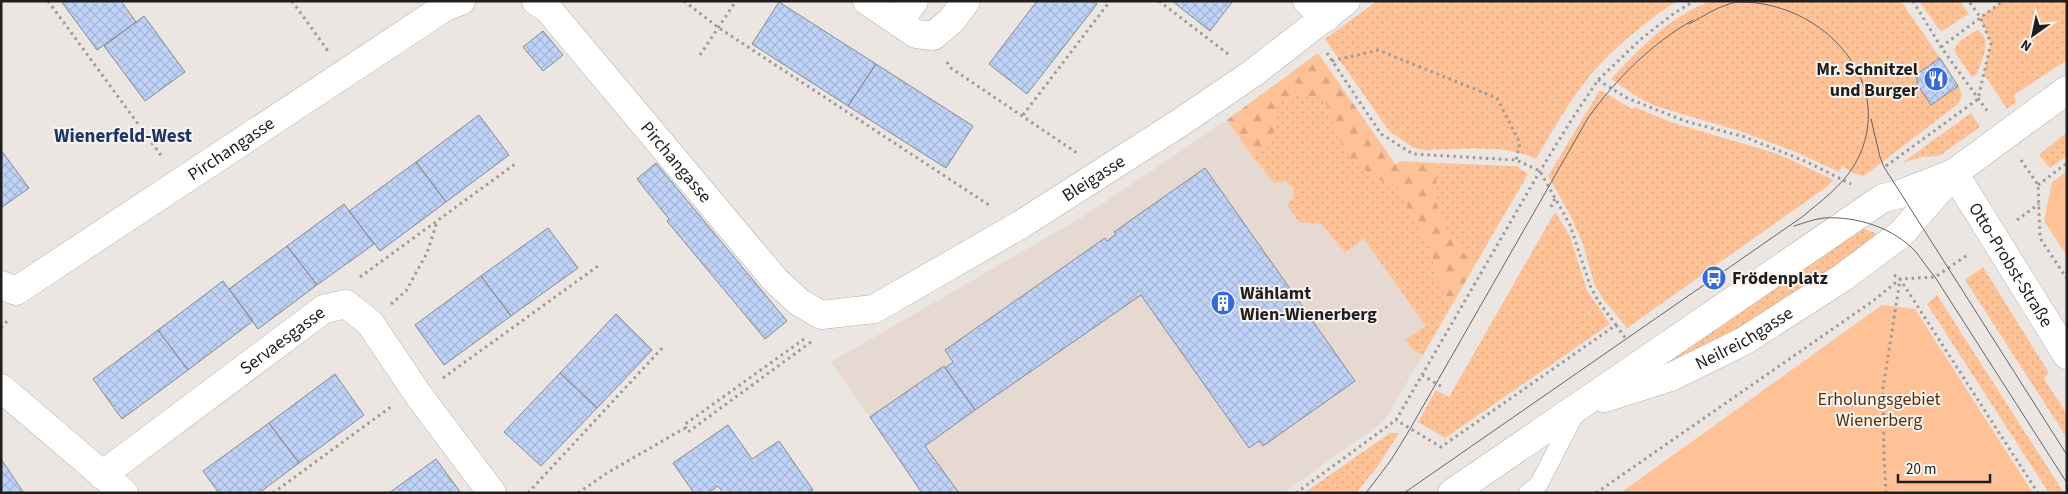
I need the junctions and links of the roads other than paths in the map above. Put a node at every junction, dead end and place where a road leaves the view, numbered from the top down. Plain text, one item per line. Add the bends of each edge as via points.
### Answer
1 (461, 1) edge
2 (536, 1) edge
3 (867, 1) edge
4 (914, 1) edge
5 (966, 1) edge
6 (1323, 12) edge
7 (898, 22) junction
8 (2067, 90) edge
9 (1954, 173) junction
10 (1, 285) edge
11 (821, 315) joint
12 (2067, 355) edge
13 (1, 388) edge
14 (1580, 405) junction
15 (102, 475) junction
16 (124, 493) edge
17 (492, 493) edge
18 (1452, 493) edge
19 (1528, 493) edge

1 - 10 street, Pirchangasse via 445,7 16,291
2 - 11 street, Pirchangasse via 548,9 776,281 799,302
3 - 7 street
4 - 7 street
5 - 7 street via 951,21 933,36 916,34
6 - 11 street, Bleigasse via 1253,73 1020,226 874,309
8 - 9 street, Neilreichgasse
9 - 12 street, Otto-Probst-Straße
9 - 14 street, Neilreichgasse via 1882,198
9 - 14 street, Neilreichgasse via 1901,234 1842,278 1744,341 1671,377
13 - 15 street
14 - 18 street, Neilreichgasse
14 - 19 lane, Neilreichgasse via 1539,484
15 - 16 street
15 - 17 street, Servaesgasse via 324,309 346,304 370,323 417,393

